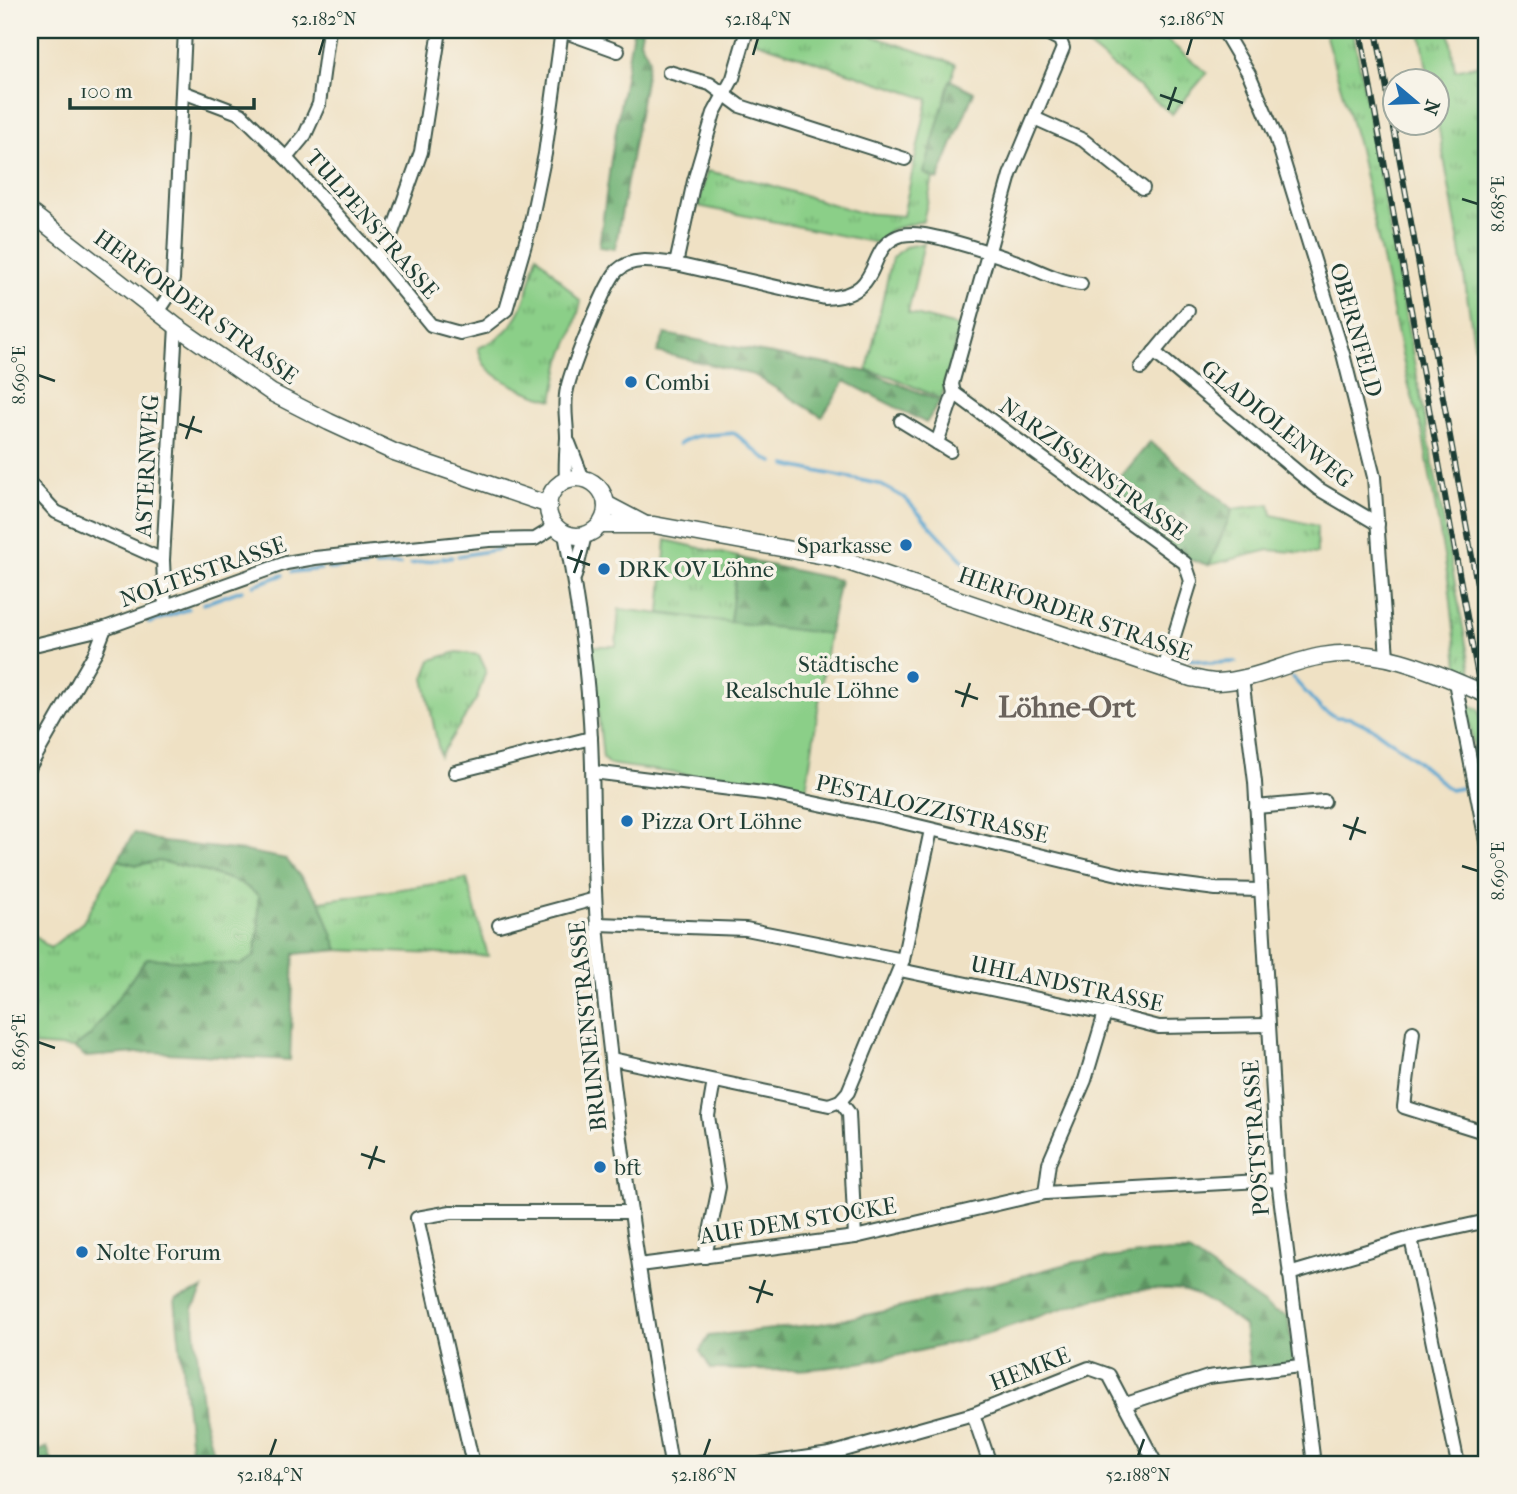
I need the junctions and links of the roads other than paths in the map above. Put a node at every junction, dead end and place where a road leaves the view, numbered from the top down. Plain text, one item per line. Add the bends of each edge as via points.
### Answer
1 (185, 30) edge
2 (329, 30) edge
3 (440, 30) edge
4 (561, 30) edge
5 (747, 30) edge
6 (1041, 30) edge
7 (1223, 30) edge
8 (618, 51) dead end
9 (669, 72) dead end
10 (183, 92) junction
11 (725, 96) junction
12 (1034, 118) junction
13 (286, 158) junction
14 (905, 159) dead end
15 (1143, 188) dead end
16 (30, 212) edge
17 (987, 251) junction
18 (376, 257) junction
19 (676, 264) junction
20 (1081, 284) dead end
21 (1188, 311) dead end
22 (159, 312) junction
23 (176, 326) junction
24 (1154, 352) junction
25 (1141, 368) dead end
26 (953, 389) junction
27 (901, 421) dead end
28 (567, 436) junction
29 (937, 443) junction
30 (950, 451) dead end
31 (583, 479) junction
32 (30, 484) edge
33 (556, 493) junction
34 (606, 504) junction
35 (553, 523) junction
36 (601, 524) junction
37 (1378, 524) junction
38 (646, 525) junction
39 (565, 534) junction
40 (585, 535) junction
41 (163, 560) junction
42 (574, 580) junction
43 (165, 607) junction
44 (105, 628) junction
45 (30, 646) edge
46 (1387, 657) junction
47 (1164, 669) junction
48 (1242, 678) junction
49 (1455, 681) junction
50 (1487, 695) edge
51 (591, 738) junction
52 (30, 766) edge
53 (454, 772) dead end
54 (593, 772) junction
55 (1324, 801) dead end
56 (1256, 807) junction
57 (931, 830) junction
58 (1487, 846) edge
59 (1261, 890) junction
60 (595, 899) junction
61 (597, 924) junction
62 (499, 925) dead end
63 (902, 965) junction
64 (1105, 1013) junction
65 (1268, 1025) junction
66 (1413, 1032) dead end
67 (612, 1059) junction
68 (714, 1081) junction
69 (840, 1101) junction
70 (1487, 1133) edge
71 (1278, 1180) junction
72 (1045, 1193) junction
73 (631, 1212) junction
74 (1487, 1221) edge
75 (855, 1237) junction
76 (1412, 1238) junction
77 (705, 1257) junction
78 (639, 1265) junction
79 (1289, 1274) junction
80 (1300, 1366) junction
81 (1126, 1404) junction
82 (973, 1414) junction
83 (832, 1459) edge
84 (473, 1464) edge
85 (671, 1464) edge
86 (761, 1464) edge
87 (990, 1464) edge
88 (1156, 1464) edge
89 (1314, 1464) edge
90 (1458, 1464) edge

1 - 10 street
2 - 13 street via 319,104 305,135
3 - 18 street via 421,152 388,244
4 - 8 street
4 - 18 street, TULPENSTRASSE via 545,155 506,310 485,327 460,333 431,324
5 - 11 street
6 - 12 street via 1060,40 1063,48
7 - 37 street, OBERNFELD via 1249,74 1276,137 1317,267 1374,477
9 - 11 street via 710,84
10 - 13 street, TULPENSTRASSE via 241,114
10 - 22 street via 173,279
11 - 14 street via 740,106
11 - 19 street via 715,113 694,181
12 - 15 street via 1083,140
12 - 17 street
13 - 18 street, TULPENSTRASSE
16 - 22 main road, HERFORDER STRASSE
17 - 19 street via 930,236 899,236 887,242 861,288 825,298
17 - 20 street
17 - 26 street
19 - 28 street via 646,260 618,269 566,390
21 - 24 street
22 - 23 main road, HERFORDER STRASSE
23 - 33 main road, HERFORDER STRASSE via 272,393 394,452 499,488
23 - 41 street, ASTERNWEG
24 - 25 street
24 - 37 street, GLADIOLENWEG via 1317,488
26 - 29 street
26 - 47 street, NARZISSENSTRASSE via 1185,563 1191,581
27 - 29 street
28 - 31 street
28 - 33 street
29 - 30 street
31 - 33 main road
31 - 34 main road via 601,491
32 - 41 street via 57,512
33 - 35 main road
34 - 36 main road
34 - 38 main road, HERFORDER STRASSE
35 - 39 main road
35 - 43 street, NOLTESTRASSE via 542,536 529,539 296,561
36 - 38 main road, HERFORDER STRASSE
36 - 40 main road
37 - 46 street, OBERNFELD
38 - 47 main road, HERFORDER STRASSE via 836,558
39 - 40 main road
39 - 42 street, BRUNNENSTRASSE
40 - 42 street, BRUNNENSTRASSE
41 - 43 street, ASTERNWEG
42 - 51 street, BRUNNENSTRASSE
43 - 44 street, NOLTESTRASSE
44 - 45 street, NOLTESTRASSE
44 - 52 street
46 - 48 main road, HERFORDER STRASSE via 1360,652 1321,656
46 - 49 main road, HERFORDER STRASSE
47 - 48 main road, HERFORDER STRASSE via 1217,682
48 - 56 street, POSTSTRASSE
49 - 50 main road, HERFORDER STRASSE
49 - 58 street
51 - 53 street
51 - 54 street, BRUNNENSTRASSE
54 - 57 street, PESTALOZZISTRASSE via 771,794
54 - 60 street, BRUNNENSTRASSE
55 - 56 street
56 - 59 street, POSTSTRASSE
57 - 59 street, PESTALOZZISTRASSE via 1139,879
57 - 63 street
59 - 65 street, POSTSTRASSE
60 - 61 street, BRUNNENSTRASSE
60 - 62 street
61 - 63 street, UHLANDSTRASSE via 747,929
61 - 67 street, BRUNNENSTRASSE
63 - 64 street, UHLANDSTRASSE
63 - 69 street via 848,1092
64 - 65 street, UHLANDSTRASSE via 1159,1027
64 - 72 street via 1085,1080 1049,1163
65 - 71 street, POSTSTRASSE
66 - 70 street via 1404,1107
67 - 68 street
67 - 73 street, BRUNNENSTRASSE
68 - 69 street via 829,1105
68 - 77 street via 708,1116 719,1187
69 - 75 street via 849,1113
71 - 72 street, AUF DEM STOCKE
71 - 79 street, POSTSTRASSE
72 - 75 street, AUF DEM STOCKE
73 - 78 street, BRUNNENSTRASSE
73 - 84 street via 451,1212 417,1218
74 - 76 street
75 - 77 street, AUF DEM STOCKE
76 - 79 street
76 - 90 street
77 - 78 street, AUF DEM STOCKE
78 - 85 street, BRUNNENSTRASSE
79 - 80 street, POSTSTRASSE
80 - 81 street via 1208,1377
80 - 89 street, POSTSTRASSE
81 - 82 street, HEMKE via 1109,1376 1089,1368
81 - 88 street, HEMKE
82 - 83 street, HEMKE
82 - 87 street
83 - 86 street, HEMKE

